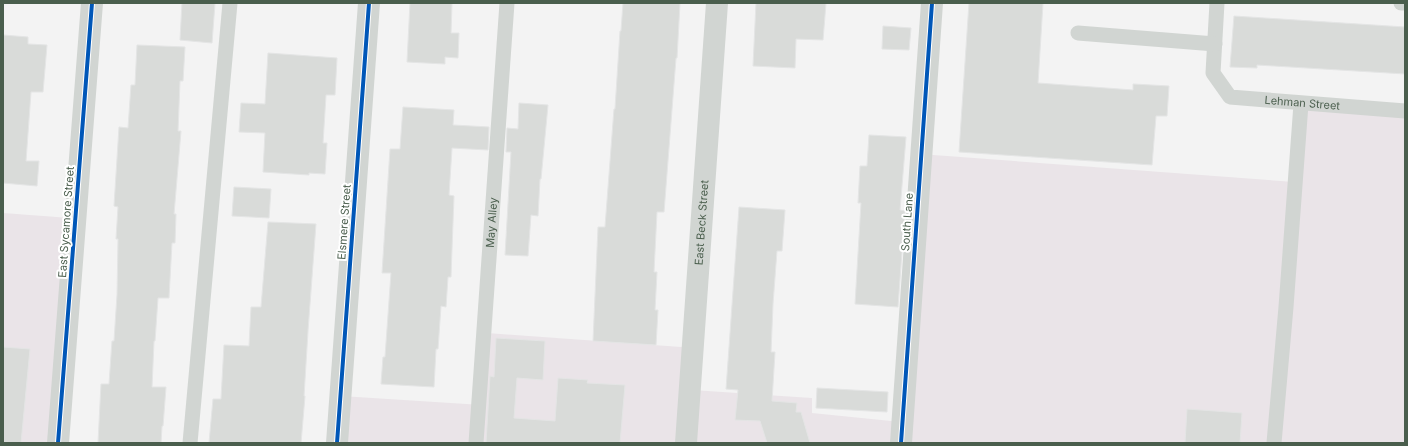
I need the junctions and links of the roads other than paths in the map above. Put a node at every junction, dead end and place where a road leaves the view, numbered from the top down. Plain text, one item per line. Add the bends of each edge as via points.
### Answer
1 (92, 3) edge
2 (230, 3) edge
3 (369, 3) edge
4 (507, 3) edge
5 (717, 3) edge
6 (932, 3) edge
7 (1217, 3) edge
8 (1401, 3) edge
9 (1405, 3) edge
10 (1078, 33) dead end
11 (1215, 44) junction
12 (1301, 104) junction
13 (1405, 111) edge
14 (58, 443) edge
15 (190, 443) edge
16 (337, 443) edge
17 (476, 443) edge
18 (686, 443) edge
19 (901, 443) edge
20 (1274, 443) edge

1 - 14 street, East Sycamore Street
2 - 15 lane
3 - 16 street, Elsmere Street
4 - 17 lane, May Alley
5 - 18 street, East Beck Street
6 - 19 street, South Lane
7 - 11 lane
8 - 9 lane
10 - 11 lane
11 - 12 lane, Lehman Street via 1213,73 1230,97
12 - 13 lane, Lehman Street
12 - 20 lane

